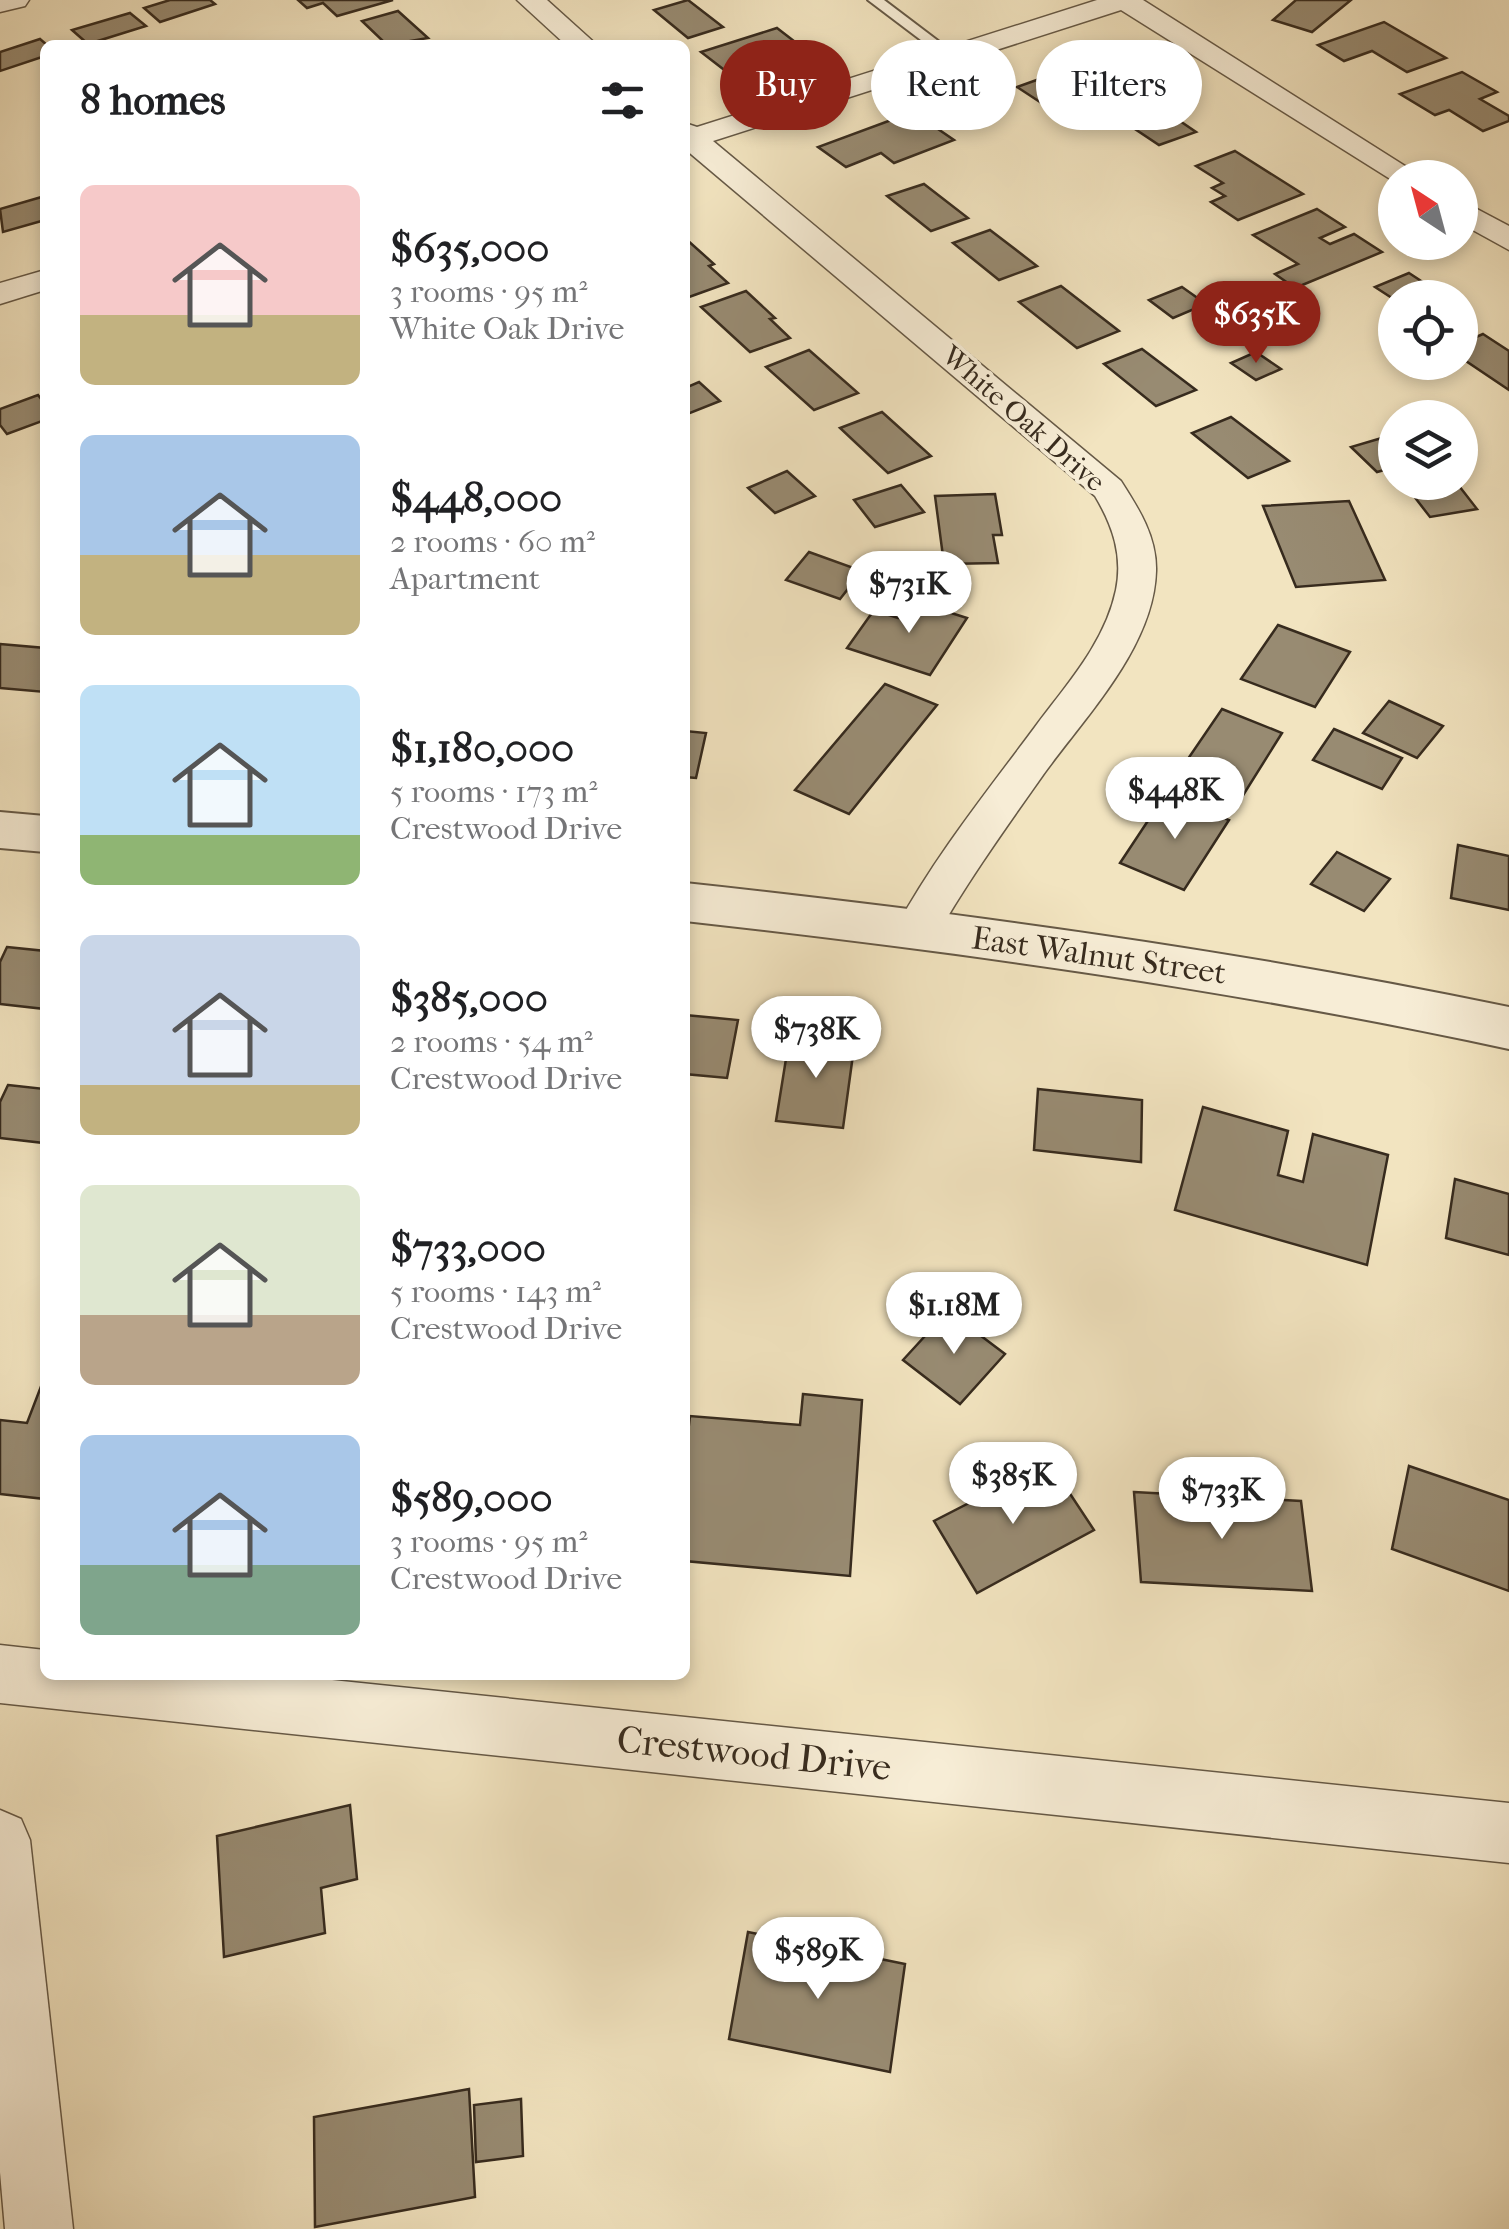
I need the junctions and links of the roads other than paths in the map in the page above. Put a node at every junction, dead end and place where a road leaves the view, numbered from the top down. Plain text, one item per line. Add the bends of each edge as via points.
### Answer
1 (15, 0) edge
2 (531, 0) edge
3 (874, 0) edge
4 (1125, 0) edge
5 (0, 4) edge
6 (577, 40) edge
7 (929, 40) edge
8 (1001, 40) edge
9 (871, 81) edge
10 (690, 136) edge
11 (690, 140) edge
12 (1380, 160) edge
13 (1478, 221) edge
14 (1509, 240) edge
15 (40, 282) edge
16 (0, 294) edge
17 (0, 830) edge
18 (40, 834) edge
19 (690, 903) edge
20 (918, 928) junction
21 (1509, 1028) edge
22 (0, 1674) edge
23 (40, 1678) edge
24 (57, 1680) edge
25 (1509, 1833) edge
26 (0, 1840) edge
27 (39, 2229) edge

1 - 5 street
2 - 6 street
3 - 7 lane
4 - 8 street
4 - 12 street
9 - 10 street
11 - 20 street, White Oak Drive via 1108,489 1136,546 1140,574 1129,618 1107,657
13 - 14 street
15 - 16 street
17 - 18 street
19 - 20 street, East Walnut Street
20 - 21 street, East Walnut Street via 1260,979
22 - 23 street, Crestwood Drive
24 - 25 street, Crestwood Drive
26 - 27 street

